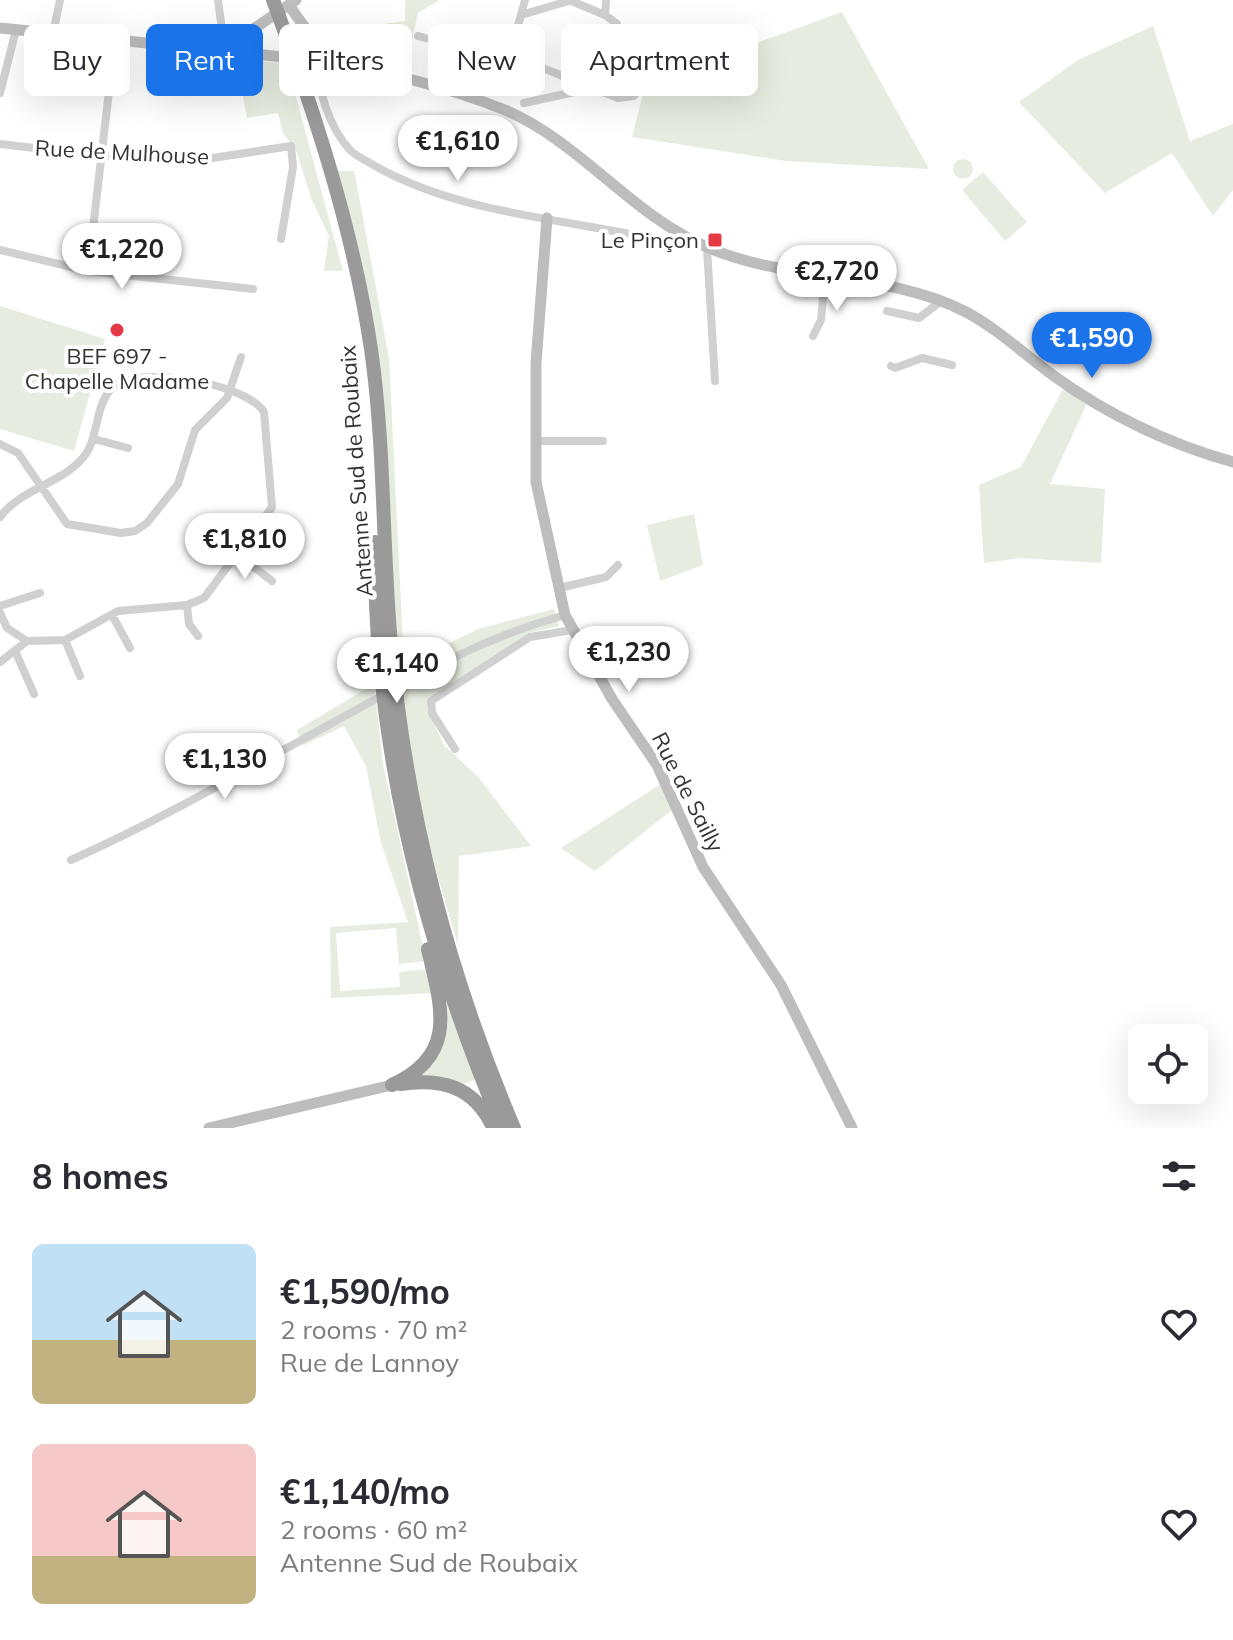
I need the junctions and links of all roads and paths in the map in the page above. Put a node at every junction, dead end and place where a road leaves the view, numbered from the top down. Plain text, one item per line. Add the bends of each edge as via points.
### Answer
1 (60, 0) edge
2 (218, 0) edge
3 (525, 0) edge
4 (569, 0) edge
5 (606, 0) edge
6 (282, 3) edge
7 (521, 15) junction
8 (605, 15) junction
9 (55, 24) edge
10 (220, 24) edge
11 (263, 24) edge
12 (300, 24) edge
13 (518, 24) edge
14 (617, 24) edge
15 (0, 28) edge
16 (16, 30) junction
17 (24, 31) edge
18 (418, 36) dead end
19 (428, 39) edge
20 (263, 51) edge
21 (263, 54) edge
22 (271, 55) junction
23 (279, 55) edge
24 (0, 93) edge
25 (561, 95) edge
26 (109, 96) edge
27 (324, 96) edge
28 (465, 96) edge
29 (524, 103) dead end
30 (0, 144) edge
31 (102, 156) junction
32 (547, 218) junction
33 (678, 232) junction
34 (281, 239) dead end
35 (707, 248) junction
36 (0, 250) edge
37 (88, 271) junction
38 (825, 276) junction
39 (253, 289) dead end
40 (940, 302) junction
41 (887, 311) dead end
42 (813, 336) dead end
43 (241, 357) dead end
44 (952, 365) dead end
45 (891, 366) dead end
46 (715, 381) dead end
47 (231, 389) junction
48 (94, 439) junction
49 (535, 441) junction
50 (603, 441) dead end
51 (0, 444) edge
52 (128, 448) dead end
53 (1233, 462) edge
54 (40, 487) junction
55 (0, 517) edge
56 (238, 555) junction
57 (618, 565) dead end
58 (272, 581) dead end
59 (559, 588) junction
60 (40, 593) dead end
61 (187, 605) junction
62 (0, 606) edge
63 (0, 613) edge
64 (112, 615) junction
65 (565, 615) junction
66 (572, 630) junction
67 (198, 636) dead end
68 (65, 640) junction
69 (27, 641) junction
70 (130, 648) dead end
71 (16, 653) junction
72 (0, 662) edge
73 (80, 676) dead end
74 (34, 694) dead end
75 (455, 749) dead end
76 (71, 860) dead end
77 (416, 874) junction
78 (392, 1085) junction
79 (209, 1128) edge
80 (494, 1128) edge
81 (502, 1128) edge
82 (514, 1128) edge
83 (852, 1128) edge

1 - 9 street
2 - 10 street
3 - 7 street
4 - 7 street
4 - 8 street
5 - 8 street
6 - 11 main road
6 - 12 main road
6 - 77 highway, Antenne Sud de Roubaix via 360,324 371,419 381,674
6 - 82 highway, Antenne Sud de Roubaix via 333,179 367,326 391,649 422,848 454,968
7 - 13 street
8 - 14 street
15 - 16 main road
16 - 17 main road
16 - 24 street
18 - 19 street
20 - 22 main road
21 - 22 main road
22 - 23 main road
25 - 29 street
26 - 31 street
27 - 32 street via 337,132 358,156 454,199
28 - 33 main road via 543,130
30 - 31 street, Rue de Mulhouse
31 - 34 street, Rue de Mulhouse via 206,159 291,146 293,167
31 - 37 street
32 - 33 street via 664,241
32 - 49 main road, Rue de Sailly
33 - 35 main road
35 - 38 main road via 766,267
35 - 46 street
36 - 37 street
37 - 39 street
38 - 40 main road via 892,287
38 - 42 street via 821,320
40 - 41 street via 919,318
40 - 53 main road via 978,319 1110,411 1169,440
43 - 47 street
44 - 45 street via 922,358
47 - 48 street via 124,379 108,393
47 - 54 street via 195,430 178,484 142,528 121,533 67,524
47 - 56 street via 257,402 264,412 273,502
48 - 52 street
48 - 54 street via 77,465
49 - 50 street
49 - 59 main road, Rue de Sailly via 537,491
51 - 54 street via 18,453
54 - 55 street
56 - 58 street
56 - 61 street via 204,598
57 - 59 street via 606,577
59 - 65 main road, Rue de Sailly
60 - 62 street
61 - 64 street
61 - 67 street via 189,624
63 - 69 street via 7,628
64 - 68 street
64 - 70 street
65 - 66 main road, Rue de Sailly
65 - 76 street via 480,643 255,767
66 - 75 street via 530,637 431,701 432,713
66 - 83 main road, Rue de Sailly via 657,765 703,867 781,985
68 - 69 street
68 - 73 street
69 - 71 street
71 - 72 street
71 - 74 street
77 - 78 highway via 416,898 442,1024 425,1063
77 - 81 highway, Antenne Sud de Roubaix via 458,1015
78 - 79 main road
78 - 80 highway via 433,1081 456,1087 478,1103

